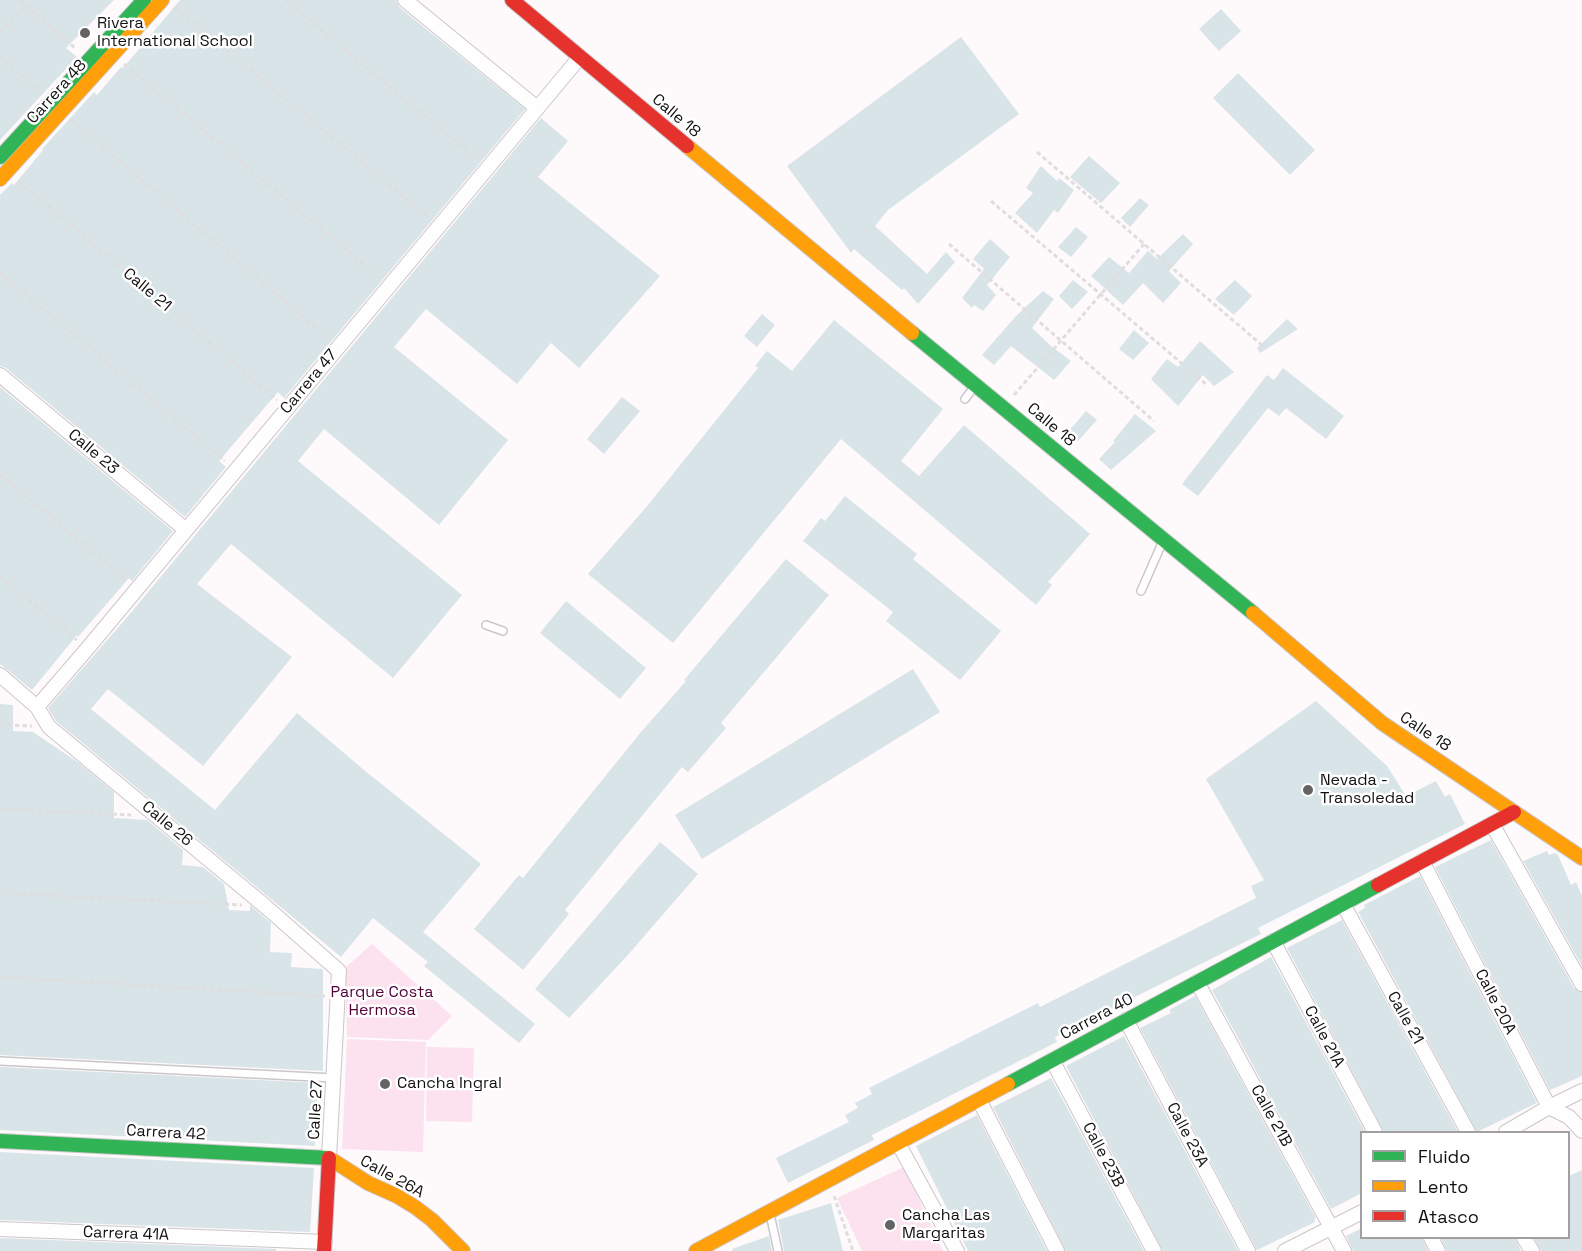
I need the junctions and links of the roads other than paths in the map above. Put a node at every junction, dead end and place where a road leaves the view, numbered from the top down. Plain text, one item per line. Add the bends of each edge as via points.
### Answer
1 (144, 0) edge
2 (164, 0) edge
3 (405, 0) edge
4 (512, 0) edge
5 (580, 57) junction
6 (537, 108) junction
7 (0, 157) edge
8 (4, 175) edge
9 (0, 375) edge
10 (976, 385) junction
11 (965, 399) dead end
12 (186, 530) junction
13 (1163, 540) junction
14 (1141, 591) dead end
15 (486, 625) dead end
16 (503, 631) dead end
17 (0, 675) edge
18 (37, 706) junction
19 (1514, 812) junction
20 (1492, 824) junction
21 (1582, 858) edge
22 (1422, 861) junction
23 (1342, 904) junction
24 (1273, 941) junction
25 (339, 970) joint
26 (1197, 982) junction
27 (1582, 984) edge
28 (1126, 1020) junction
29 (1052, 1060) junction
30 (0, 1061) edge
31 (334, 1078) junction
32 (1582, 1091) edge
33 (979, 1100) junction
34 (1549, 1107) junction
35 (1374, 1131) edge
36 (1467, 1131) edge
37 (1508, 1131) edge
38 (1582, 1131) edge
39 (0, 1141) edge
40 (898, 1143) junction
41 (329, 1158) junction
42 (770, 1212) junction
43 (1360, 1213) edge
44 (1332, 1227) junction
45 (0, 1229) edge
46 (325, 1247) edge
47 (463, 1251) edge
48 (696, 1251) edge
49 (778, 1251) edge
50 (957, 1251) edge
51 (1057, 1251) edge
52 (1154, 1251) edge
53 (1248, 1251) edge
54 (1285, 1251) edge
55 (1344, 1251) edge

1 - 7 street, Carrera 48
2 - 8 street, Carrera 48
3 - 6 street
4 - 5 street, Calle 18
5 - 6 street, Carrera 47
5 - 10 street, Calle 18
6 - 12 street, Carrera 47
9 - 12 street, Calle 23
10 - 11 lane
10 - 13 street, Calle 18
12 - 18 street, Carrera 47
13 - 14 lane
13 - 19 street, Calle 18 via 1382,723
15 - 16 lane
17 - 18 street, Calle 26
18 - 25 street, Calle 26 via 49,727
19 - 20 street, Carrera 40
19 - 21 street, Calle 18
20 - 22 street, Carrera 40
20 - 27 street
22 - 23 street, Carrera 40
22 - 34 street, Calle 20A
23 - 24 street, Carrera 40
23 - 36 street, Calle 21
24 - 26 street, Carrera 40
24 - 35 street, Calle 21A
25 - 31 street, Calle 27
26 - 28 street, Carrera 40
26 - 44 street, Calle 21B
28 - 29 street, Carrera 40
28 - 53 street, Calle 23A
29 - 33 street, Carrera 40
29 - 52 street, Calle 23B
30 - 31 lane
31 - 41 street, Calle 27
32 - 34 street
33 - 40 street, Carrera 40
33 - 51 street
34 - 37 street
34 - 38 street via 1569,1117
39 - 41 street, Carrera 42
40 - 42 street, Carrera 40
40 - 50 street
41 - 46 street, Calle 27
41 - 47 street, Calle 26A via 415,1207
42 - 48 street, Carrera 40
42 - 49 lane
43 - 44 street
44 - 54 street
44 - 55 street, Calle 21B
45 - 46 street, Carrera 41A

